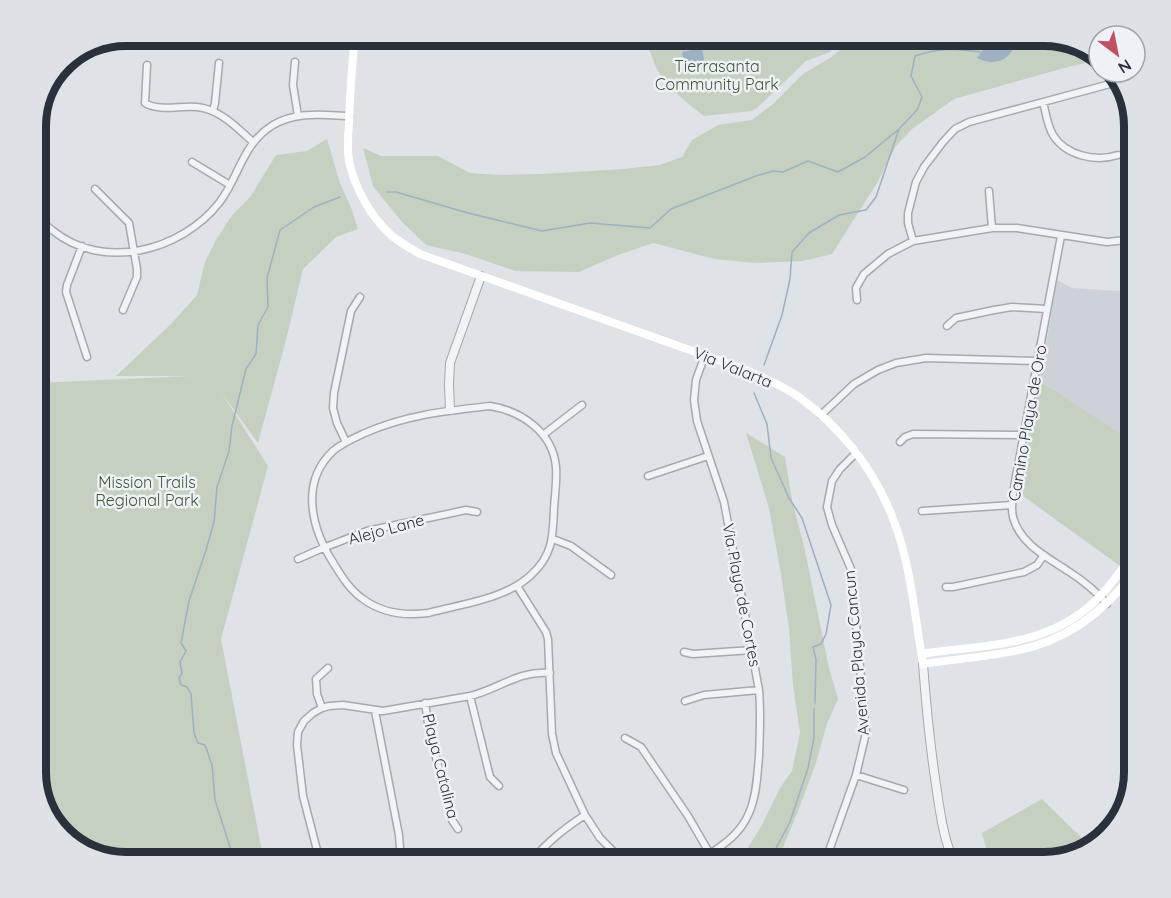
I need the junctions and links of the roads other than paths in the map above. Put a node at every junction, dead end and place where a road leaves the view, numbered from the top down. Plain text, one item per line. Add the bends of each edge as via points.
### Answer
1 (354, 46) edge
2 (295, 62) dead end
3 (219, 63) dead end
4 (147, 65) dead end
5 (1110, 84) edge
6 (1043, 102) junction
7 (213, 111) junction
8 (298, 116) junction
9 (349, 116) junction
10 (253, 142) junction
11 (1118, 155) dead end
12 (192, 162) dead end
13 (230, 184) junction
14 (95, 189) dead end
15 (989, 191) dead end
16 (47, 225) edge
17 (992, 228) junction
18 (1061, 236) junction
19 (1124, 240) edge
20 (913, 241) junction
21 (82, 246) junction
22 (134, 252) junction
23 (481, 276) junction
24 (360, 297) dead end
25 (857, 300) dead end
26 (1047, 309) junction
27 (123, 310) dead end
28 (947, 326) dead end
29 (705, 355) junction
30 (87, 357) dead end
31 (1038, 361) junction
32 (582, 405) dead end
33 (450, 410) junction
34 (821, 415) junction
35 (543, 435) junction
36 (1024, 435) junction
37 (346, 442) junction
38 (900, 442) dead end
39 (856, 453) junction
40 (708, 456) junction
41 (648, 476) dead end
42 (1012, 506) junction
43 (922, 511) dead end
44 (477, 512) dead end
45 (553, 539) junction
46 (323, 548) junction
47 (1044, 555) junction
48 (298, 560) dead end
49 (1124, 565) edge
50 (611, 575) dead end
51 (1124, 585) edge
52 (517, 586) junction
53 (946, 587) dead end
54 (1100, 596) junction
55 (1107, 604) junction
56 (752, 650) junction
57 (684, 652) dead end
58 (921, 654) junction
59 (923, 664) junction
60 (328, 668) dead end
61 (550, 673) junction
62 (759, 690) junction
63 (470, 696) junction
64 (685, 701) dead end
65 (425, 703) junction
66 (322, 708) junction
67 (375, 711) junction
68 (625, 738) dead end
69 (856, 775) junction
70 (499, 786) dead end
71 (904, 790) dead end
72 (585, 815) junction
73 (458, 829) dead end
74 (317, 852) edge
75 (400, 852) edge
76 (539, 852) edge
77 (614, 852) edge
78 (709, 852) edge
79 (713, 852) edge
80 (829, 852) edge
81 (951, 852) edge

1 - 9 main road, Via Valarta
2 - 8 street via 292,85
3 - 7 street
4 - 7 street via 145,103 152,107 199,107
5 - 6 street
6 - 11 street via 1060,144 1090,157
6 - 20 street via 955,129 915,182 908,213
7 - 10 street
8 - 9 street
8 - 10 street via 273,126
9 - 23 main road, Via Valarta via 349,160 357,186 376,218 391,235 420,254
10 - 13 street
12 - 13 street
13 - 22 street via 213,209 190,230 163,244
14 - 22 street via 129,223
15 - 17 street
16 - 21 street
17 - 18 street
17 - 20 street
18 - 19 street
18 - 26 street, Camino Playa de Oro
20 - 25 street via 888,254 864,274 856,288
21 - 22 street via 107,253
21 - 30 street via 66,292
22 - 27 street via 137,277
23 - 29 main road, Via Valarta
23 - 33 street via 450,363
24 - 37 street via 351,311 334,393 333,408
26 - 28 street via 994,310 956,318
26 - 31 street, Camino Playa de Oro
29 - 34 main road, Via Valarta via 770,380
29 - 40 street, Via Playa de Cortes via 694,400
31 - 34 street via 926,358 896,363 854,384
31 - 36 street, Camino Playa de Oro
32 - 35 street
33 - 35 street via 490,406 505,409 527,420
33 - 37 street via 384,425
34 - 39 main road, Via Valarta
35 - 45 street via 553,452 556,468
36 - 38 street via 913,434
36 - 42 street, Camino Playa de Oro
37 - 46 street via 316,475 313,515
39 - 58 main road, Via Valarta via 878,484 895,525
39 - 69 street, Avenida Playa Cancun via 832,481 827,507 851,569 866,733
40 - 41 street
40 - 56 street, Via Playa de Cortes via 724,501
42 - 43 street
42 - 47 street, Camino Playa de Oro via 1020,533
44 - 46 street, Alejo Lane via 466,510 386,526
45 - 50 street via 571,546
45 - 52 street via 541,564
46 - 48 street, Alejo Lane
46 - 52 street via 352,590 391,612 428,613
47 - 53 street via 1037,565 1024,572
47 - 54 street, Camino Playa de Oro
49 - 54 main road
51 - 55 main road
52 - 61 street via 546,632
54 - 55 street, Camino Playa de Oro
54 - 58 main road via 1064,624 1032,637
55 - 59 main road via 1076,627 1031,647
56 - 57 street
56 - 62 street, Via Playa de Cortes
58 - 59 main road, Via Valarta
59 - 81 street, Via Valarta via 938,799
60 - 66 street via 316,679
61 - 63 street via 522,675
61 - 72 street via 556,753
62 - 64 street via 704,695
62 - 79 street, Via Playa de Cortes via 755,799 744,825
63 - 65 street
63 - 70 street via 490,777
65 - 67 street
65 - 73 street, Playa Catalina via 452,820
66 - 67 street via 343,705
66 - 74 street via 304,721 297,745 303,796
67 - 75 street
68 - 78 street via 641,747
69 - 71 street
69 - 80 street, Avenida Playa Cancun
72 - 76 street
72 - 77 street

